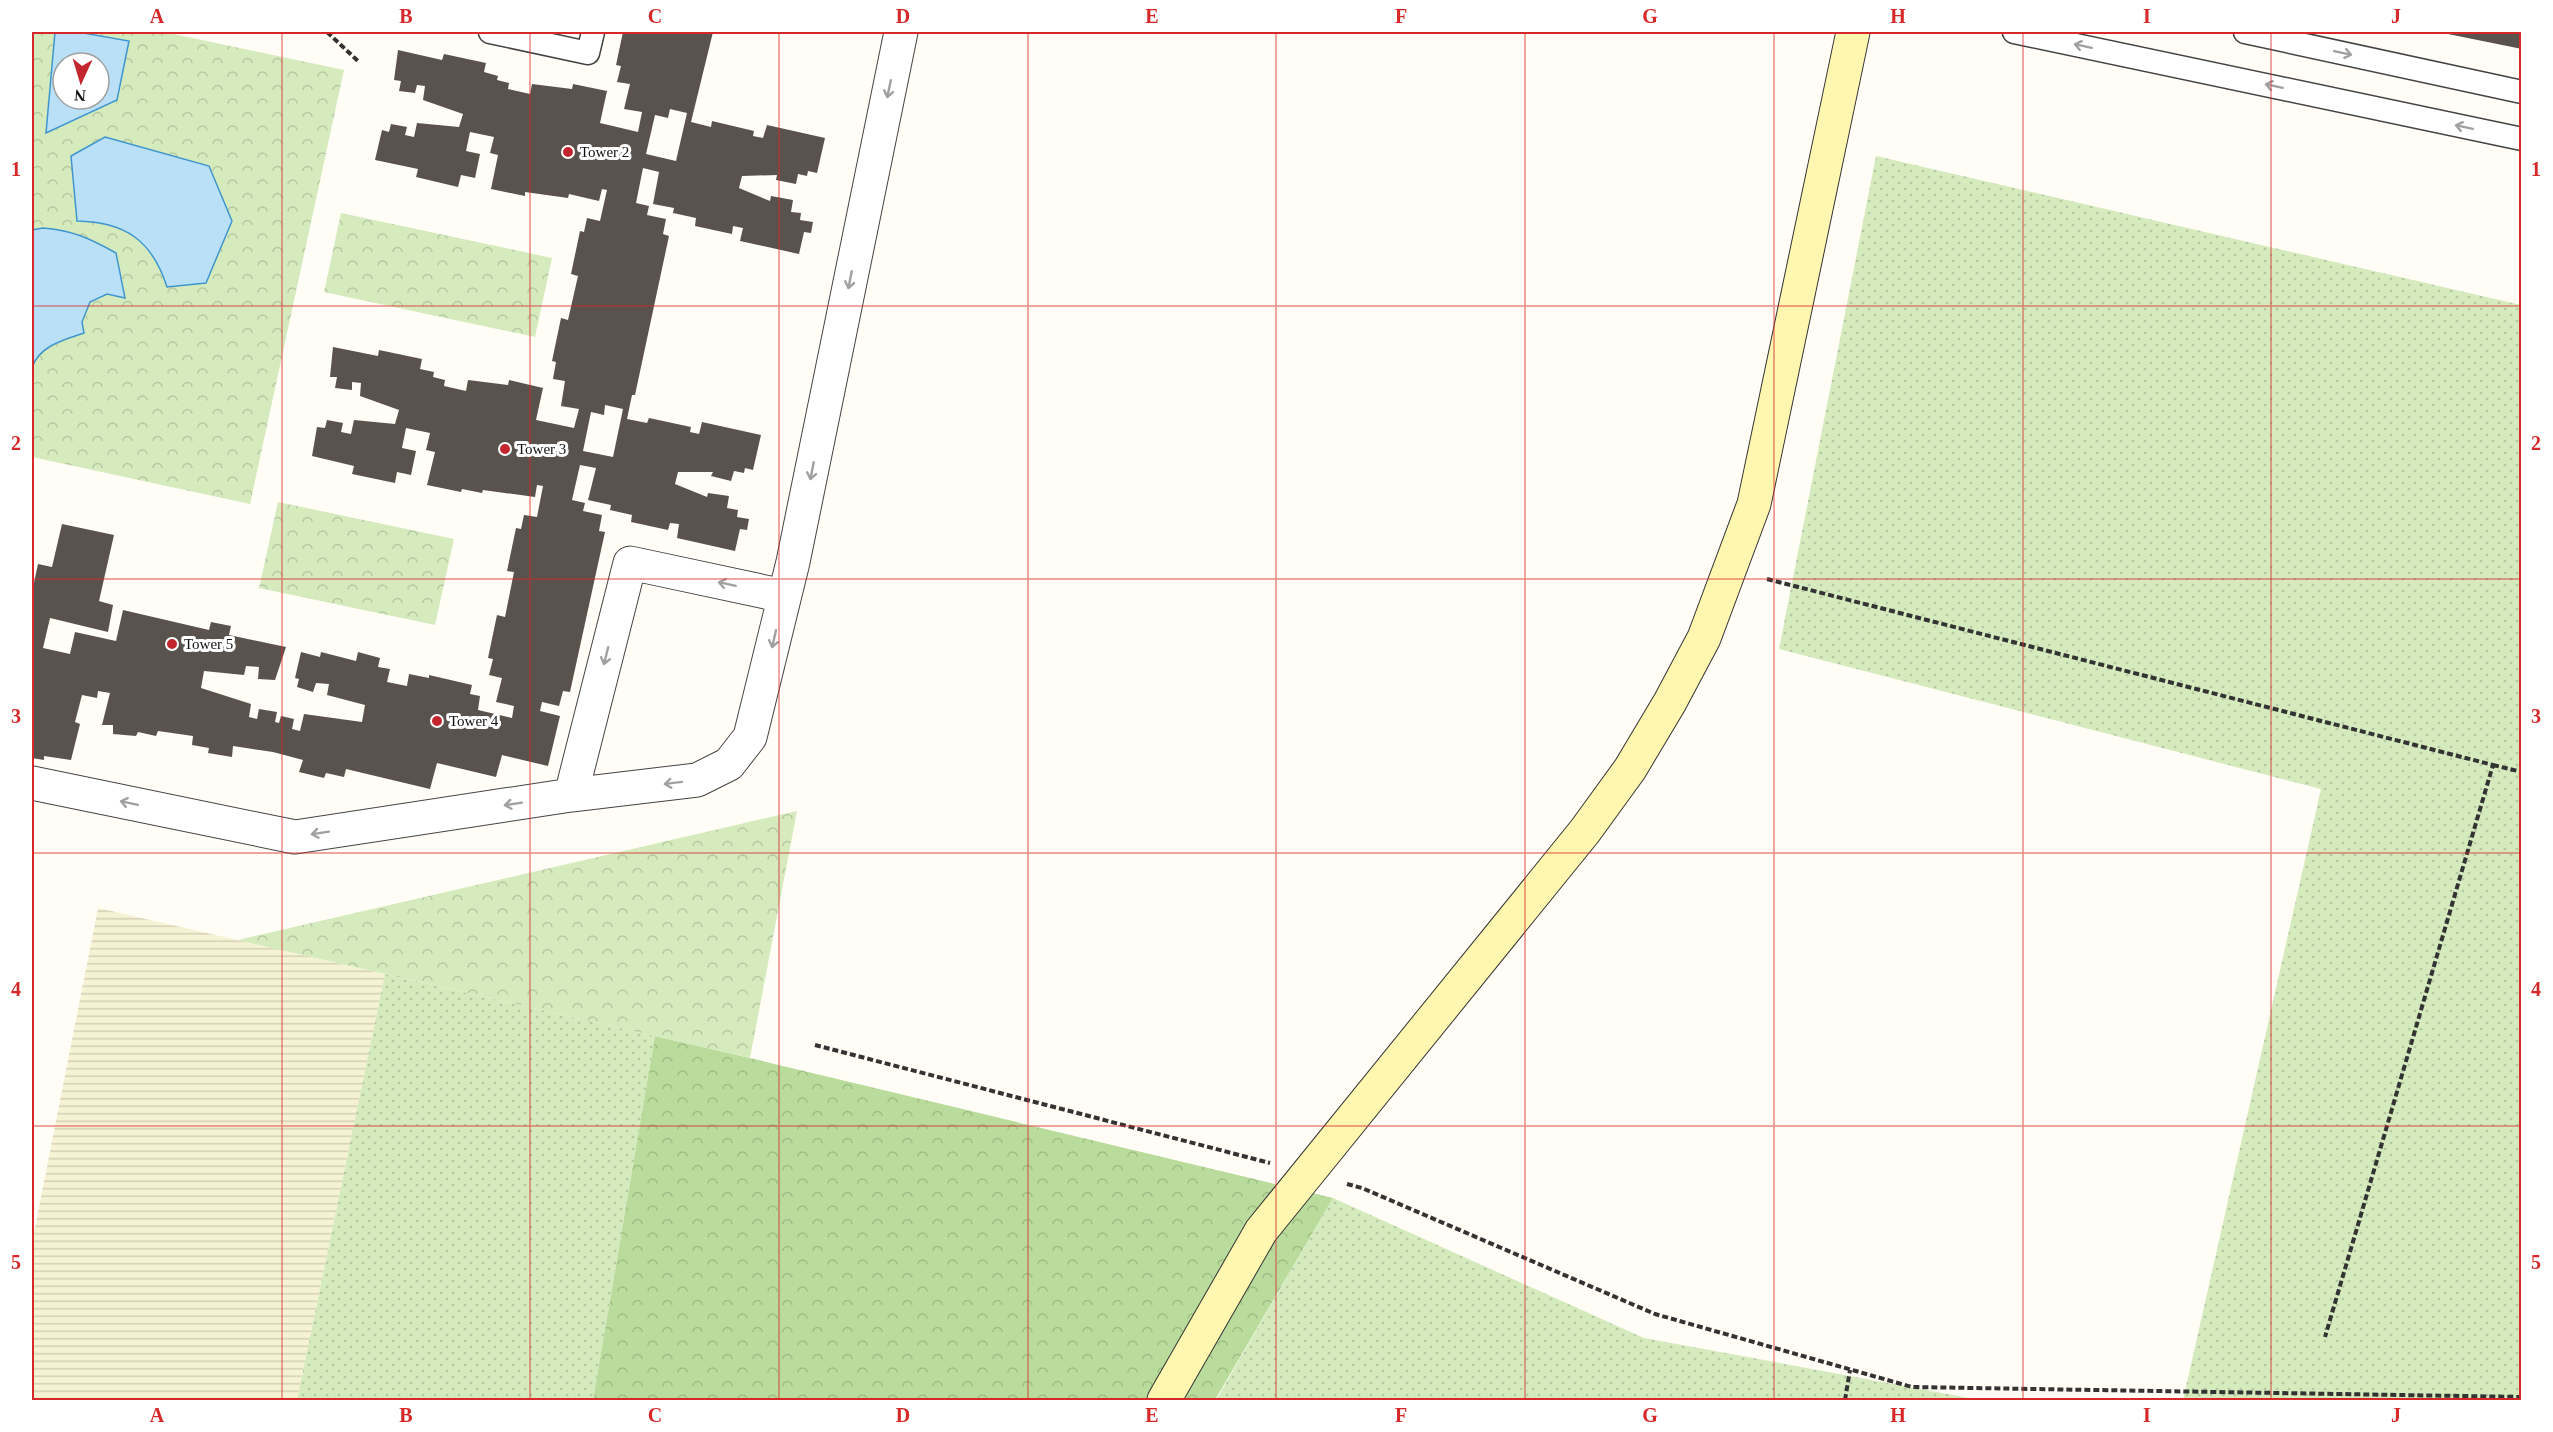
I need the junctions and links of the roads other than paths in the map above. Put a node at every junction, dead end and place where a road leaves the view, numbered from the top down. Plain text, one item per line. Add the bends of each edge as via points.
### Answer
1 (490, 32) edge
2 (593, 32) edge
3 (901, 32) edge
4 (1853, 32) edge
5 (2014, 32) edge
6 (2245, 32) edge
7 (2522, 92) edge
8 (2522, 139) edge
9 (784, 596) junction
10 (32, 783) edge
11 (571, 795) junction
12 (1164, 1401) edge

1 - 2 lane via 588,53
3 -> 9 street
4 - 12 street via 1754,504 1704,638 1630,768 1585,831 1261,1231
8 -> 5 lane
6 -> 7 lane
9 -> 11 street via 750,738 729,764 697,780
9 -> 11 street via 630,563
11 -> 10 street via 295,837

